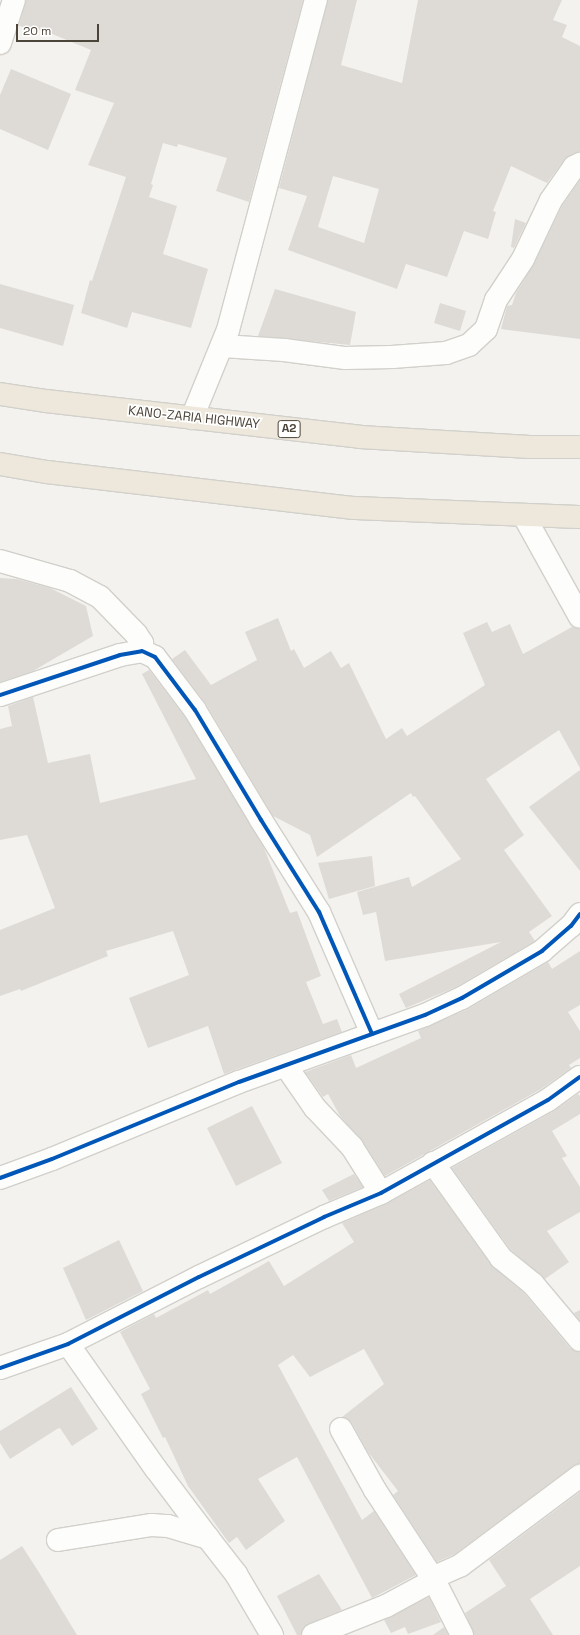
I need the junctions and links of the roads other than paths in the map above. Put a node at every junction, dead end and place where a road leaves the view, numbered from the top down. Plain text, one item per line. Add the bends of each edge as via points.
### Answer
1 (14, 0) edge
2 (316, 0) edge
3 (0, 43) edge
4 (580, 164) edge
5 (222, 346) junction
6 (0, 394) edge
7 (192, 418) junction
8 (580, 447) edge
9 (0, 464) edge
10 (524, 516) junction
11 (580, 517) edge
12 (0, 561) edge
13 (580, 616) edge
14 (142, 651) junction
15 (0, 695) edge
16 (577, 926) edge
17 (372, 1034) junction
18 (286, 1066) junction
19 (580, 1077) edge
20 (433, 1164) junction
21 (0, 1178) edge
22 (381, 1193) junction
23 (580, 1340) edge
24 (68, 1344) junction
25 (0, 1368) edge
26 (341, 1429) dead end
27 (580, 1476) edge
28 (208, 1538) junction
29 (58, 1540) dead end
30 (434, 1580) junction
31 (272, 1635) edge
32 (313, 1635) edge
33 (462, 1635) edge

1 - 3 street
2 - 5 street
4 - 5 street via 574,167 551,200 524,259 496,300 486,329 469,345 446,353 344,358 284,350
5 - 7 street
6 - 7 highway, KANO-ZARIA HIGHWAY / A2
7 - 8 highway, KANO-ZARIA HIGHWAY / A2 via 360,437 530,447
9 - 10 highway via 55,473 354,508
10 - 11 highway
10 - 13 street
12 - 14 street via 70,581 100,597 136,634 142,643
14 - 15 street via 120,655
14 - 17 street via 155,657 195,710 320,912
16 - 17 street via 462,998 425,1015
17 - 18 street
18 - 21 street via 239,1082
18 - 22 street via 315,1108 352,1147
19 - 20 street via 548,1100
20 - 22 street
20 - 23 street via 501,1258 533,1284
22 - 24 street via 324,1217 199,1277
24 - 25 street
24 - 28 street
26 - 30 street via 375,1490
27 - 30 street via 461,1566 439,1575
28 - 29 street via 168,1526 152,1525
28 - 31 street via 236,1574
30 - 32 street via 386,1606
30 - 33 street

